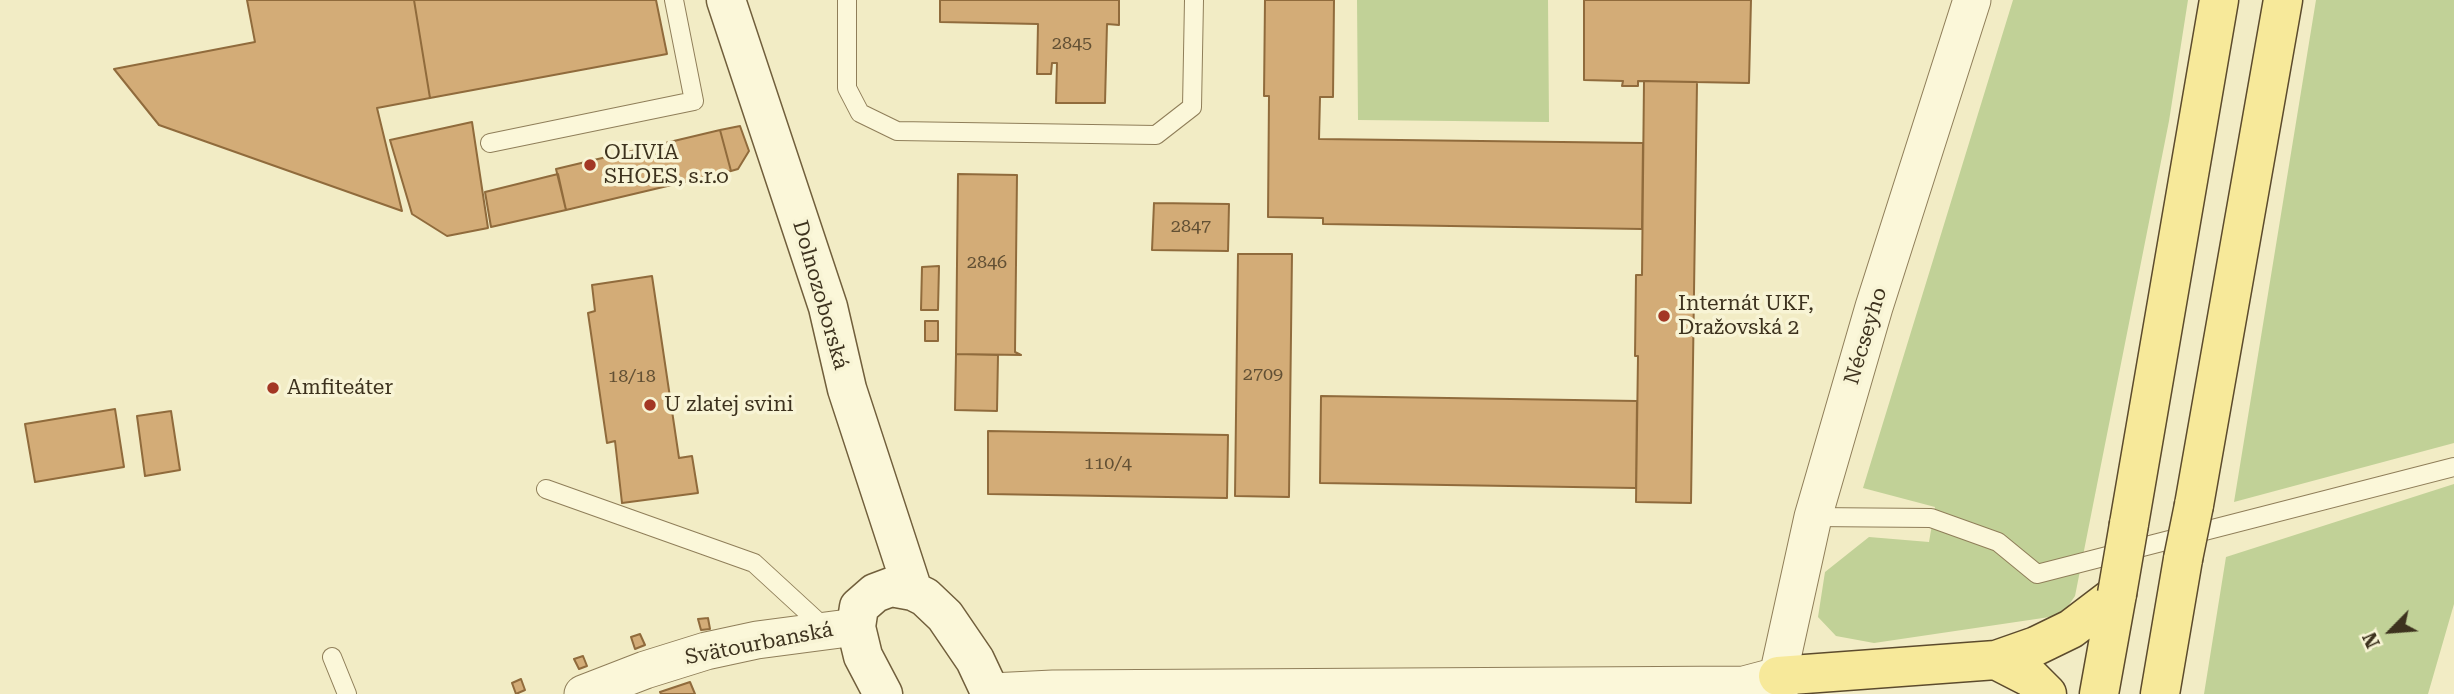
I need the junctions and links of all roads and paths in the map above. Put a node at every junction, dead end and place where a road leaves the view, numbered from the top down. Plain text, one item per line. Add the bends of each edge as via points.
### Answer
1 (674, 0) edge
2 (726, 0) edge
3 (847, 0) edge
4 (1194, 0) edge
5 (1972, 0) edge
6 (2219, 0) edge
7 (2283, 0) edge
8 (490, 143) dead end
9 (2454, 467) edge
10 (546, 489) dead end
11 (1813, 517) junction
12 (913, 591) junction
13 (2117, 594) junction
14 (842, 629) junction
15 (332, 657) dead end
16 (1996, 660) junction
17 (1779, 685) edge
18 (991, 693) edge
19 (348, 694) edge
20 (583, 694) edge
21 (883, 694) edge
22 (2047, 694) edge
23 (2099, 694) edge
24 (2160, 694) edge

1 - 8 lane via 694,101
2 - 12 street, Dolnozoborská via 828,307 847,389
3 - 4 lane via 846,88 860,113 897,131 1157,135 1192,107
5 - 11 street, Nécseyho
6 - 13 main road, bridge
7 - 24 main road, bridge
9 - 11 lane via 2037,574 1998,542 1931,518
10 - 14 lane via 754,563
11 - 17 street, Nécseyho
12 - 14 street via 891,587 875,593
12 - 18 street via 945,616
13 - 16 main road via 2071,629
13 - 23 main road
14 - 20 street, Svätourbanská via 706,651
14 - 21 street
15 - 19 lane
16 - 17 main road
16 - 22 main road via 2031,678
17 - 18 street

